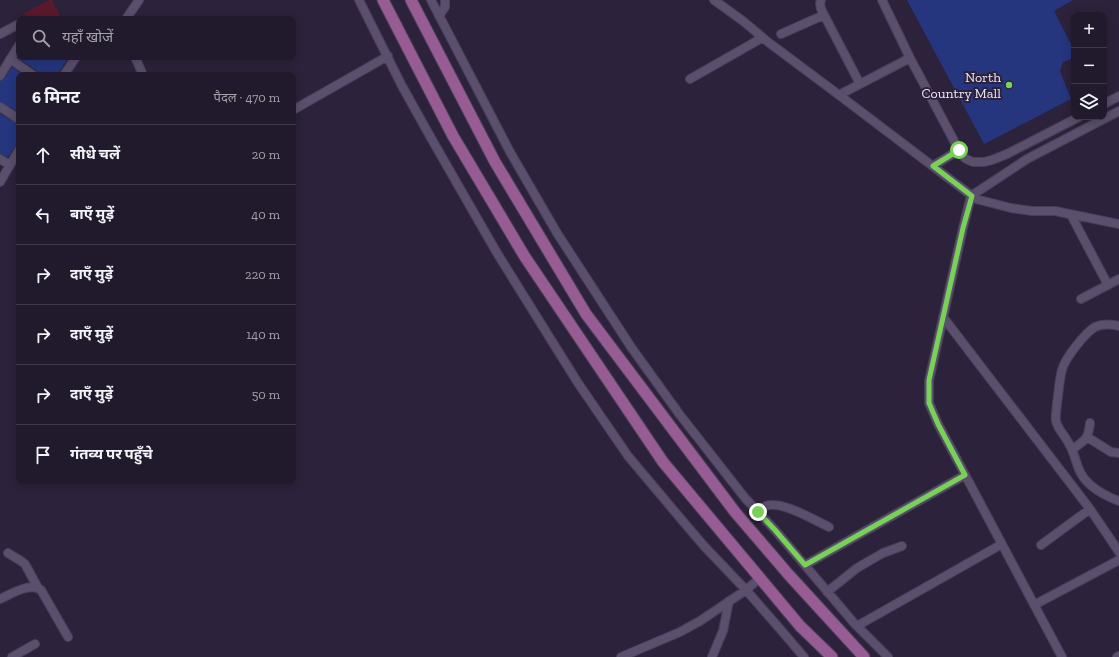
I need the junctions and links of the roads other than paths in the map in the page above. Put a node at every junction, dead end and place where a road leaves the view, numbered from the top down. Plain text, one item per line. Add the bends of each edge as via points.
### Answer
1 (139, 0) edge
2 (359, 0) edge
3 (383, 0) edge
4 (411, 0) edge
5 (431, 0) edge
6 (445, 0) edge
7 (714, 0) edge
8 (821, 0) edge
9 (882, 0) edge
10 (824, 14) junction
11 (128, 16) edge
12 (439, 16) junction
13 (16, 26) edge
14 (0, 34) edge
15 (781, 34) dead end
16 (762, 38) junction
17 (16, 50) edge
18 (388, 56) junction
19 (910, 58) junction
20 (10, 59) junction
21 (74, 60) edge
22 (136, 60) edge
23 (29, 72) edge
24 (66, 72) edge
25 (142, 72) edge
26 (0, 76) edge
27 (690, 79) dead end
28 (860, 84) junction
29 (839, 94) junction
30 (1119, 96) edge
31 (1107, 102) edge
32 (0, 107) edge
33 (296, 108) edge
34 (1119, 111) edge
35 (16, 117) edge
36 (1073, 120) edge
37 (959, 150) junction
38 (16, 155) edge
39 (0, 160) edge
40 (10, 165) junction
41 (933, 166) junction
42 (0, 182) edge
43 (972, 196) junction
44 (1071, 215) junction
45 (1119, 224) edge
46 (1119, 279) edge
47 (1108, 285) junction
48 (1080, 299) dead end
49 (943, 317) junction
50 (1119, 326) edge
51 (1090, 423) dead end
52 (1087, 437) junction
53 (1072, 450) junction
54 (1119, 453) edge
55 (965, 475) junction
56 (1119, 500) edge
57 (1090, 509) junction
58 (758, 512) junction
59 (829, 527) dead end
60 (1002, 544) junction
61 (1041, 545) dead end
62 (902, 546) dead end
63 (1119, 552) edge
64 (8, 553) dead end
65 (1119, 560) edge
66 (805, 565) junction
67 (760, 578) junction
68 (38, 588) junction
69 (746, 590) junction
70 (827, 592) junction
71 (0, 599) edge
72 (729, 601) junction
73 (1034, 605) junction
74 (857, 626) junction
75 (68, 637) dead end
76 (35, 644) dead end
77 (12, 657) edge
78 (621, 657) edge
79 (712, 657) edge
80 (804, 657) edge
81 (832, 657) edge
82 (864, 657) edge
83 (888, 657) edge
84 (1062, 657) edge

1 - 11 street
2 - 18 street
3 - 67 main road via 453,136 525,257 664,462
4 - 82 main road via 495,162 586,314 735,512
5 - 12 street
6 - 12 street via 445,7
7 - 16 street
8 - 10 street via 820,6
9 - 19 street
10 - 15 street
10 - 28 street
12 - 58 street via 510,152 585,277 672,404
13 - 14 street
16 - 27 street
16 - 29 street
17 - 20 street
18 - 33 street
18 - 69 street via 497,253 578,382 628,456 704,546
19 - 28 street
19 - 37 street
20 - 23 street
20 - 26 street
21 - 24 street
22 - 25 street
28 - 29 street
29 - 41 street
30 - 31 street
32 - 35 street
34 - 43 street via 1027,159
36 - 37 street via 992,160 973,162 964,158
37 - 41 street
38 - 40 street
39 - 40 street
40 - 42 street
41 - 43 street
43 - 44 street via 983,202 1011,208
43 - 49 street
44 - 45 street
44 - 47 street
46 - 47 street
47 - 48 street
49 - 55 street via 929,380 929,403
49 - 57 street
50 - 53 street via 1102,324 1096,327 1068,357 1062,369 1056,421
51 - 52 street
52 - 53 street
52 - 54 street via 1111,452
53 - 56 street via 1078,469 1086,482
55 - 60 street
55 - 66 street
57 - 61 street
57 - 63 street
58 - 59 street via 764,506 785,507
58 - 66 street
60 - 73 street
60 - 74 street
62 - 70 street via 883,553 858,568
64 - 68 street via 25,564
65 - 73 street
66 - 70 street
67 - 69 street
67 - 81 main road via 800,626
68 - 71 street via 31,587
68 - 75 street
69 - 72 street
69 - 80 street
70 - 74 street
72 - 78 street via 680,632
72 - 79 street via 723,631
73 - 84 street
74 - 83 street
76 - 77 street

